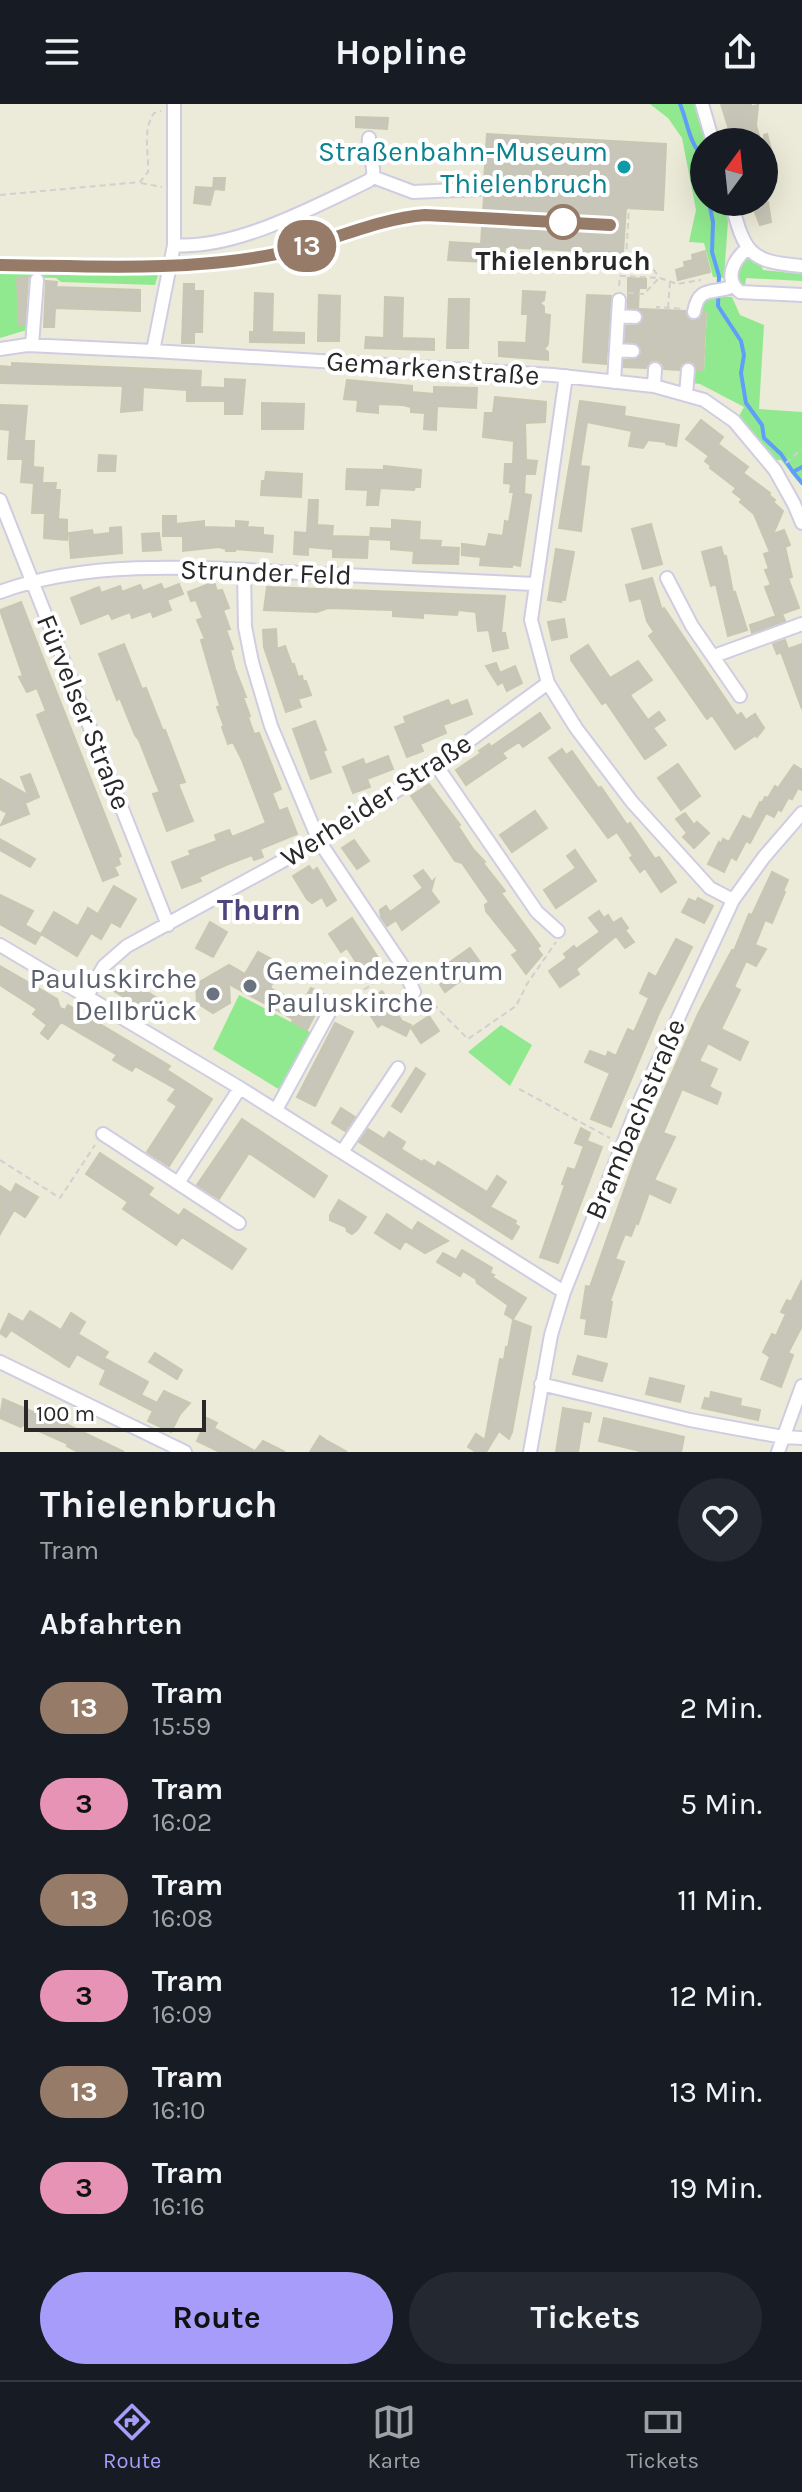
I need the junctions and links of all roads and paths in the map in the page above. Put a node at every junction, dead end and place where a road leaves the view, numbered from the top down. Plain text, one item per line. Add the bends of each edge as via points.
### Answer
1 (702, 104) edge
2 (174, 106) edge
3 (709, 128) edge
4 (369, 138) dead end
5 (373, 177) junction
6 (140, 182) junction
7 (174, 187) junction
8 (479, 189) dead end
9 (0, 195) edge
10 (629, 208) dead end
11 (735, 216) edge
12 (174, 245) junction
13 (748, 248) junction
14 (510, 258) dead end
15 (617, 259) dead end
16 (626, 259) junction
17 (802, 266) edge
18 (510, 273) dead end
19 (660, 278) junction
20 (693, 279) dead end
21 (37, 280) dead end
22 (670, 281) junction
23 (728, 290) junction
24 (802, 295) edge
25 (619, 300) dead end
26 (668, 308) junction
27 (679, 309) dead end
28 (657, 310) dead end
29 (694, 312) dead end
30 (618, 316) junction
31 (635, 317) dead end
32 (32, 345) junction
33 (0, 349) edge
34 (616, 350) junction
35 (153, 351) junction
36 (633, 351) dead end
37 (655, 369) dead end
38 (688, 370) dead end
39 (566, 376) junction
40 (614, 382) junction
41 (654, 386) junction
42 (686, 395) junction
43 (802, 449) edge
44 (783, 464) dead end
45 (0, 500) edge
46 (802, 523) edge
47 (244, 570) junction
48 (667, 578) dead end
49 (32, 580) junction
50 (534, 584) junction
51 (0, 592) edge
52 (802, 624) edge
53 (714, 656) junction
54 (548, 683) junction
55 (740, 696) dead end
56 (436, 765) junction
57 (802, 813) edge
58 (319, 841) junction
59 (733, 900) junction
60 (168, 925) junction
61 (558, 931) joint
62 (0, 945) edge
63 (402, 965) junction
64 (414, 992) joint
65 (87, 996) junction
66 (330, 1011) joint
67 (398, 1068) dead end
68 (240, 1088) junction
69 (519, 1089) dead end
70 (276, 1110) junction
71 (103, 1134) joint
72 (622, 1144) junction
73 (342, 1152) junction
74 (0, 1160) edge
75 (178, 1183) junction
76 (239, 1223) dead end
77 (564, 1292) junction
78 (0, 1362) edge
79 (541, 1384) junction
80 (802, 1386) edge
81 (783, 1437) junction
82 (802, 1438) edge
83 (185, 1452) edge
84 (530, 1452) edge
85 (778, 1452) edge

1 - 3 street
2 - 6 path via 151,116 148,172
2 - 7 street
4 - 5 street
5 - 8 street via 413,192
5 - 12 street via 287,219 211,243
6 - 7 path
6 - 9 path
7 - 12 street
10 - 16 path
11 - 13 street
12 - 35 street
13 - 17 street via 772,264
13 - 23 street via 733,265
14 - 18 path
15 - 16 path
16 - 19 path via 649,263
19 - 19 path via 644,294 619,292 620,276
19 - 22 path
20 - 22 path
21 - 32 street
22 - 26 path
23 - 24 street
23 - 29 street via 707,291
25 - 30 street
26 - 27 path
26 - 28 path
30 - 31 street
30 - 34 street
32 - 33 street, Gemarkenstraße
32 - 35 street, Gemarkenstraße
34 - 36 street
34 - 40 street
35 - 39 street, Gemarkenstraße
37 - 41 street
38 - 42 street
39 - 40 street, Gemarkenstraße
39 - 50 street
40 - 41 street, Gemarkenstraße
41 - 42 street, Gemarkenstraße
42 - 46 street, Gemarkenstraße via 734,421 775,470
43 - 44 path
45 - 49 street, Fürvelser Straße
47 - 49 street, Strunder Feld via 135,569
47 - 50 street, Strunder Feld
47 - 58 street via 252,662 271,726
48 - 53 street
49 - 51 street, Strunder Feld
49 - 60 street, Fürvelser Straße
50 - 54 street via 531,620
52 - 53 street
53 - 55 street
54 - 56 street, Werheider Straße
54 - 59 street via 632,802 710,888
56 - 58 street, Werheider Straße
56 - 61 street via 537,912
57 - 59 street, Brambachstraße
58 - 60 street, Werheider Straße
58 - 63 street
59 - 72 street, Brambachstraße
60 - 65 street, Werheider Straße via 127,946 104,966
61 - 64 path via 555,947 516,1006 468,1039 429,998
62 - 65 street
63 - 64 street
63 - 66 path
65 - 68 street
66 - 70 street
67 - 73 street
68 - 70 street
68 - 75 street
69 - 72 path
70 - 73 street
71 - 74 path via 60,1198
71 - 75 street
72 - 77 street, Brambachstraße
73 - 77 street
75 - 76 street
77 - 79 street, Brambachstraße
78 - 83 street
79 - 81 street
79 - 84 street, Brambachstraße
80 - 81 street
81 - 82 street
81 - 85 street

